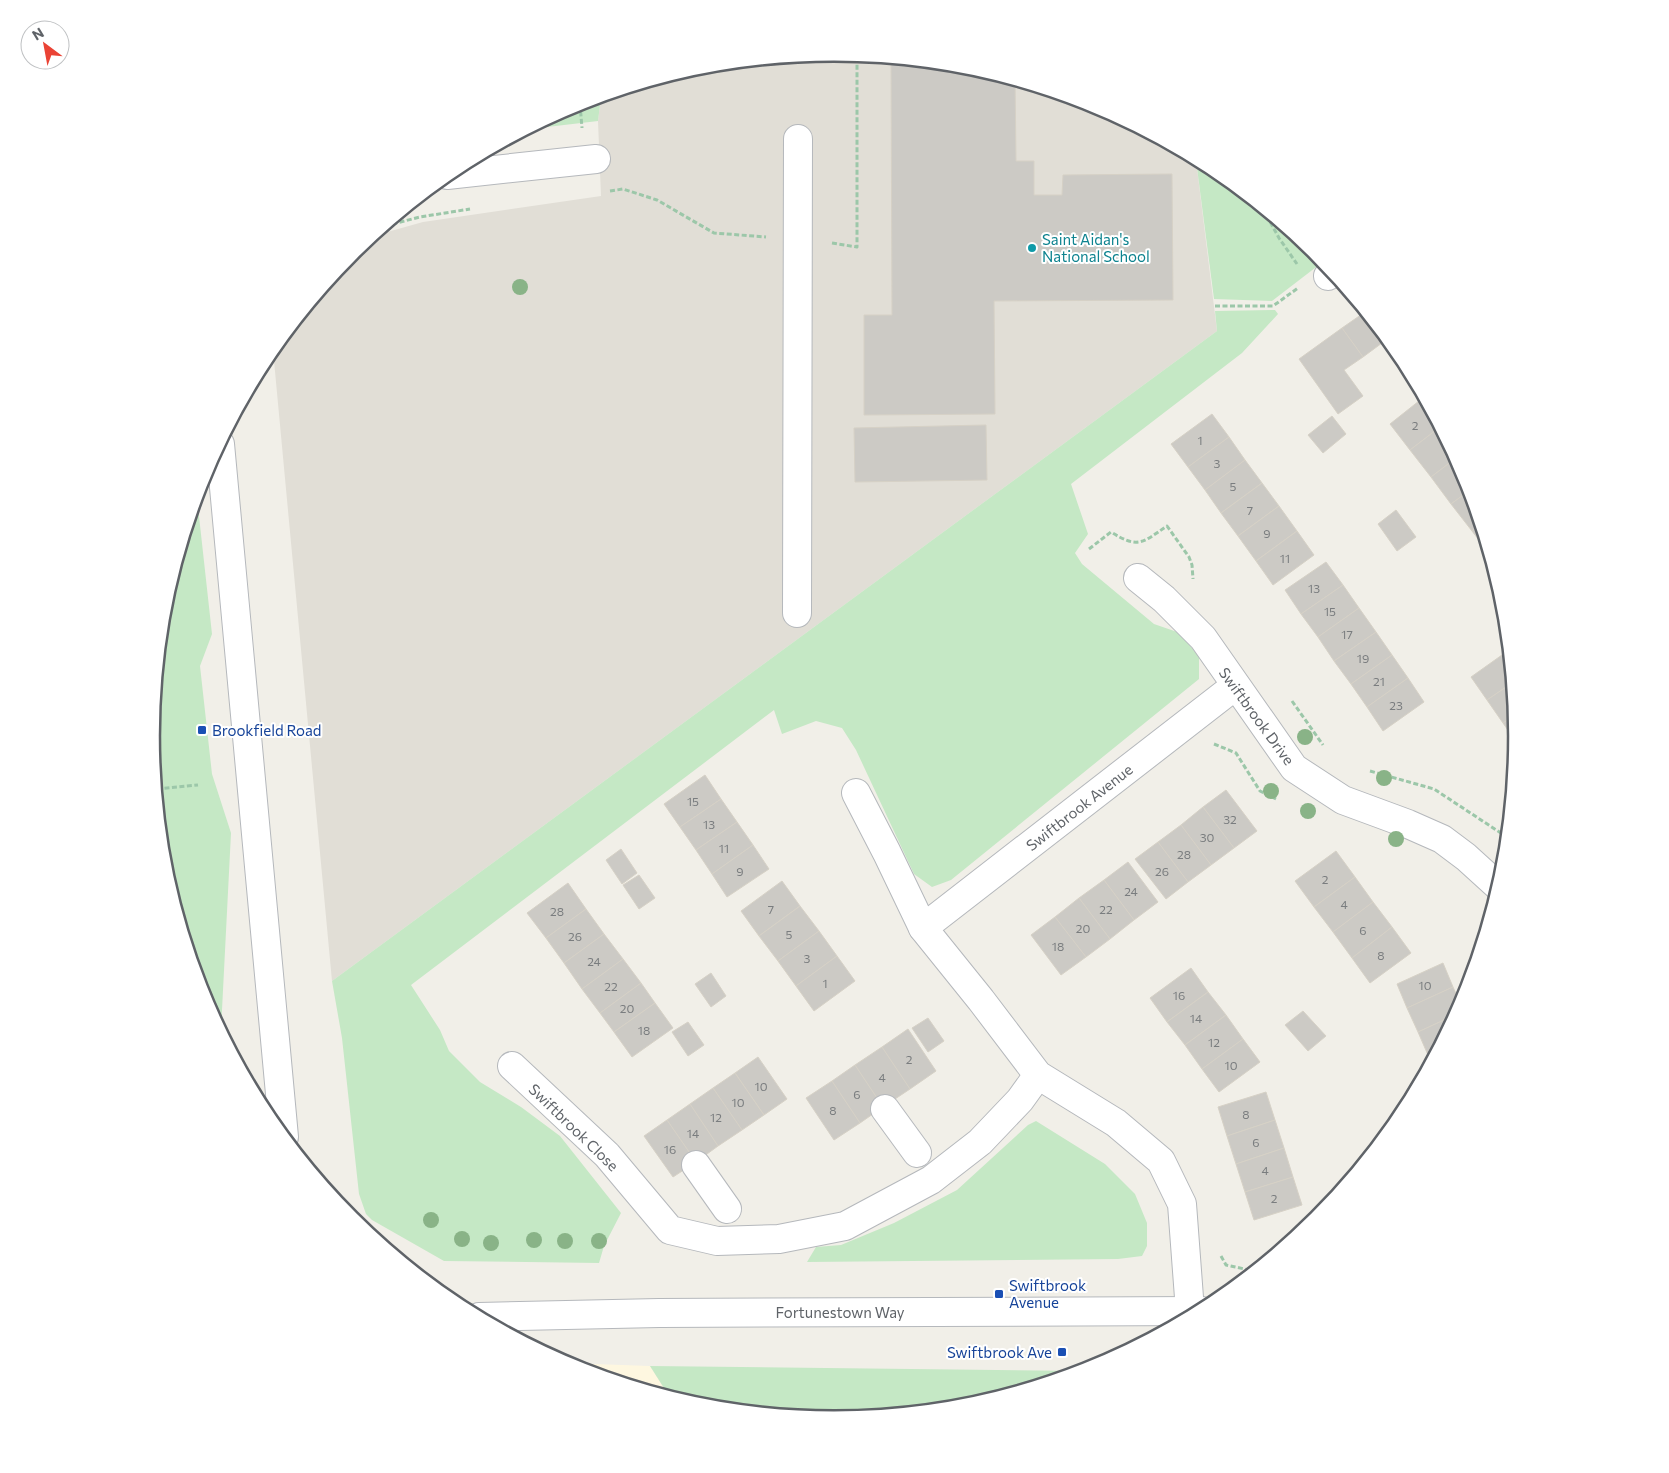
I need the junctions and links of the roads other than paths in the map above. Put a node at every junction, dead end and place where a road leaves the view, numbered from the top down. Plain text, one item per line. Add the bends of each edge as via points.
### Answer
1 (798, 139) dead end
2 (596, 159) dead end
3 (471, 169) edge
4 (221, 458) edge
5 (1138, 578) dead end
6 (797, 613) dead end
7 (1235, 686) junction
8 (856, 793) dead end
9 (1493, 881) edge
10 (923, 928) junction
11 (512, 1066) dead end
12 (1038, 1075) junction
13 (885, 1109) dead end
14 (283, 1123) edge
15 (917, 1153) dead end
16 (696, 1165) dead end
17 (727, 1209) dead end
18 (1195, 1306) edge
19 (1186, 1311) edge
20 (492, 1317) edge

1 - 6 street
2 - 3 street
4 - 14 street
5 - 7 street, Swiftbrook Drive via 1202,638
7 - 9 street, Swiftbrook Drive via 1294,768 1343,800 1442,839
7 - 10 street, Swiftbrook Avenue
8 - 10 street
10 - 12 street
11 - 12 street, Swiftbrook Close via 607,1155 670,1230 717,1241 779,1240 845,1226 931,1180 966,1153 1020,1100
12 - 18 street via 1116,1123 1160,1161 1182,1204
13 - 15 street
16 - 17 street
19 - 20 street, Fortunestown Way

